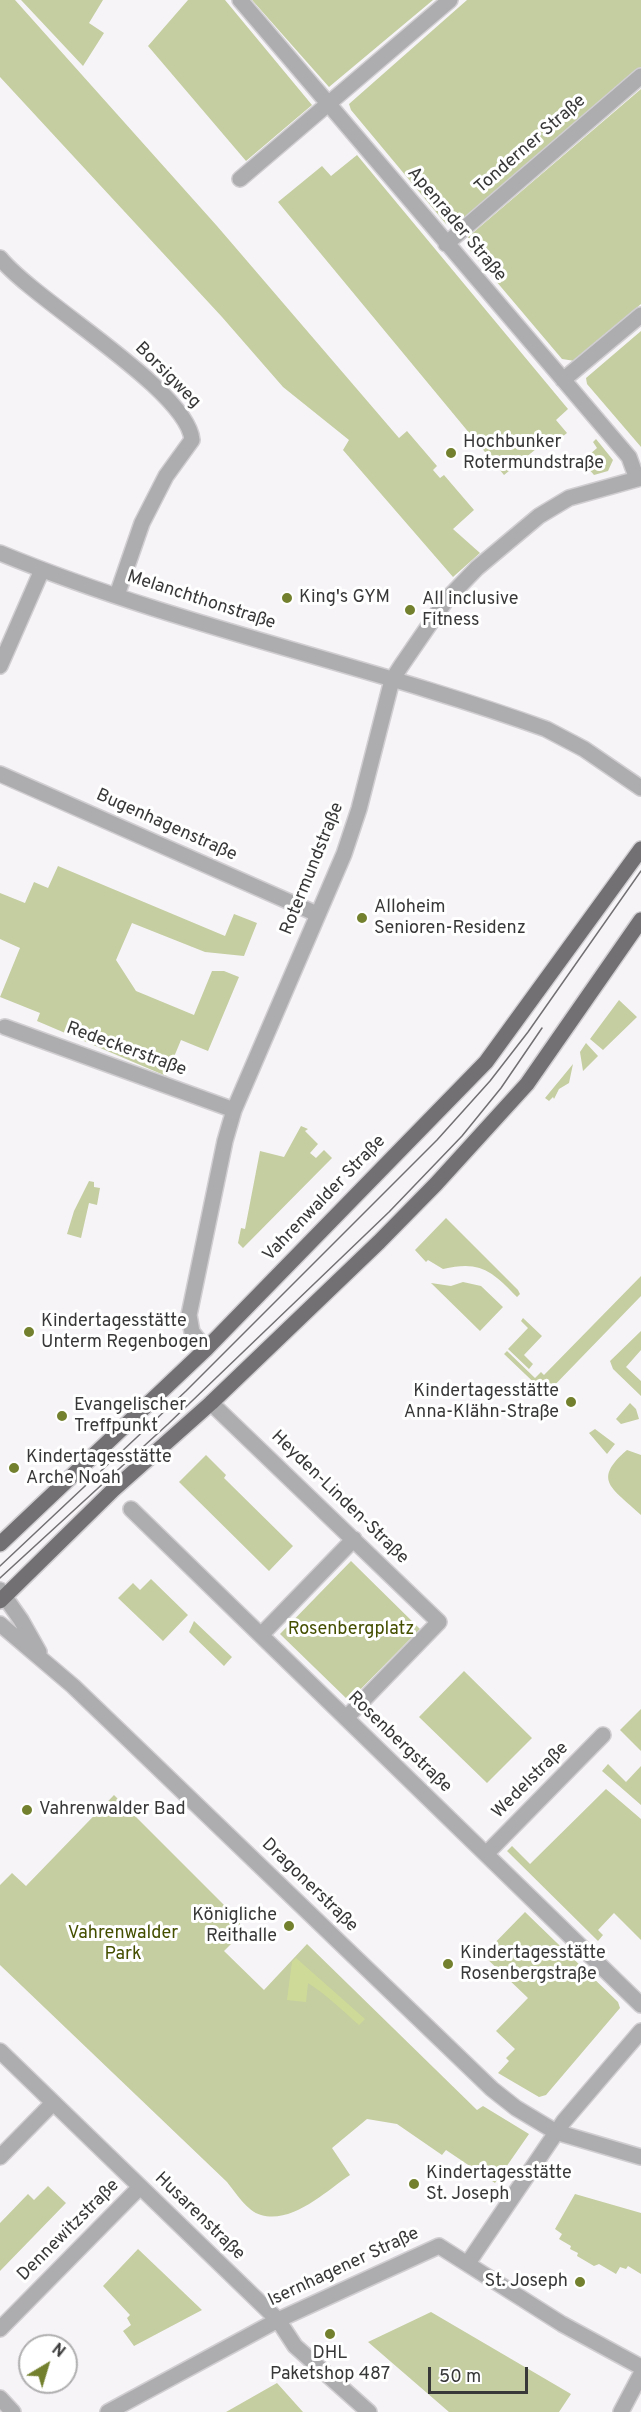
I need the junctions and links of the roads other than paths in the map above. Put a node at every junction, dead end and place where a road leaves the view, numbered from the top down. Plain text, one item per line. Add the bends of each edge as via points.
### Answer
1 (240, 0) edge
2 (450, 0) edge
3 (641, 76) edge
4 (328, 103) junction
5 (240, 179) dead end
6 (446, 244) junction
7 (0, 258) edge
8 (641, 315) edge
9 (564, 381) junction
10 (639, 479) edge
11 (0, 553) edge
12 (42, 570) junction
13 (117, 595) junction
14 (0, 666) edge
15 (392, 680) junction
16 (0, 774) edge
17 (641, 788) edge
18 (641, 849) edge
19 (317, 914) junction
20 (641, 920) edge
21 (5, 1027) dead end
22 (234, 1110) junction
23 (206, 1349) junction
24 (211, 1403) junction
25 (131, 1509) dead end
26 (354, 1539) junction
27 (0, 1544) edge
28 (2, 1596) edge
29 (0, 1624) edge
30 (261, 1635) junction
31 (42, 1658) junction
32 (346, 1718) junction
33 (603, 1735) dead end
34 (486, 1854) junction
35 (641, 2005) edge
36 (641, 2031) edge
37 (0, 2051) edge
38 (53, 2103) junction
39 (556, 2132) junction
40 (0, 2157) edge
41 (641, 2157) edge
42 (140, 2187) junction
43 (468, 2263) junction
44 (278, 2320) junction
45 (0, 2329) edge
46 (641, 2367) edge
47 (641, 2374) edge
48 (0, 2398) edge
49 (13, 2412) edge
50 (108, 2412) edge
51 (369, 2412) edge
52 (621, 2412) edge

1 - 4 street, Apenrader Straße
2 - 4 street
3 - 6 street, Tonderner Straße
4 - 5 street
4 - 6 street, Apenrader Straße
6 - 9 street, Apenrader Straße
7 - 13 street, Borsigweg via 15,276 103,342 161,393 192,430 192,440 166,476 142,523
8 - 9 street
9 - 10 street, Apenrader Straße via 629,457
10 - 15 street, Rotermundstraße via 569,498 504,544 447,599
11 - 12 street, Melanchthonstraße
12 - 13 street, Melanchthonstraße
12 - 14 street
13 - 15 street, Melanchthonstraße
15 - 17 street, Melanchthonstraße via 546,729 584,749
15 - 19 street, Rotermundstraße via 357,817
16 - 19 street, Bugenhagenstraße
18 - 23 main road, Vahrenwalder Straße via 486,1062
19 - 22 street, Rotermundstraße
20 - 24 main road via 527,1084 388,1233
21 - 22 street, Redeckerstraße
22 - 23 street, Rotermundstraße via 189,1315 192,1332
23 - 27 main road, Vahrenwalder Straße
24 - 26 street, Heyden-Linden-Straße
24 - 28 main road
25 - 30 street, Rosenbergstraße
26 - 30 street
26 - 32 street, Heyden-Linden-Straße via 439,1622
28 - 31 street, Dragonerstraße
29 - 31 street, Dragonerstraße
30 - 32 street, Rosenbergstraße
31 - 39 street, Dragonerstraße via 492,2089
32 - 34 street, Rosenbergstraße
33 - 34 street, Wedelstraße
34 - 35 street, Rosenbergstraße
36 - 39 street
37 - 38 street, Husarenstraße
38 - 40 street
38 - 42 street, Husarenstraße
39 - 41 street, Dragonerstraße
39 - 43 street
42 - 44 street, Husarenstraße
42 - 45 street, Dennewitzstraße
43 - 44 street, Isernhagener Straße via 444,2248 433,2247
43 - 46 street, Isernhagener Straße via 562,2324
44 - 50 street, Isernhagener Straße
44 - 51 street, Husarenstraße via 295,2346
47 - 52 street
48 - 49 street

